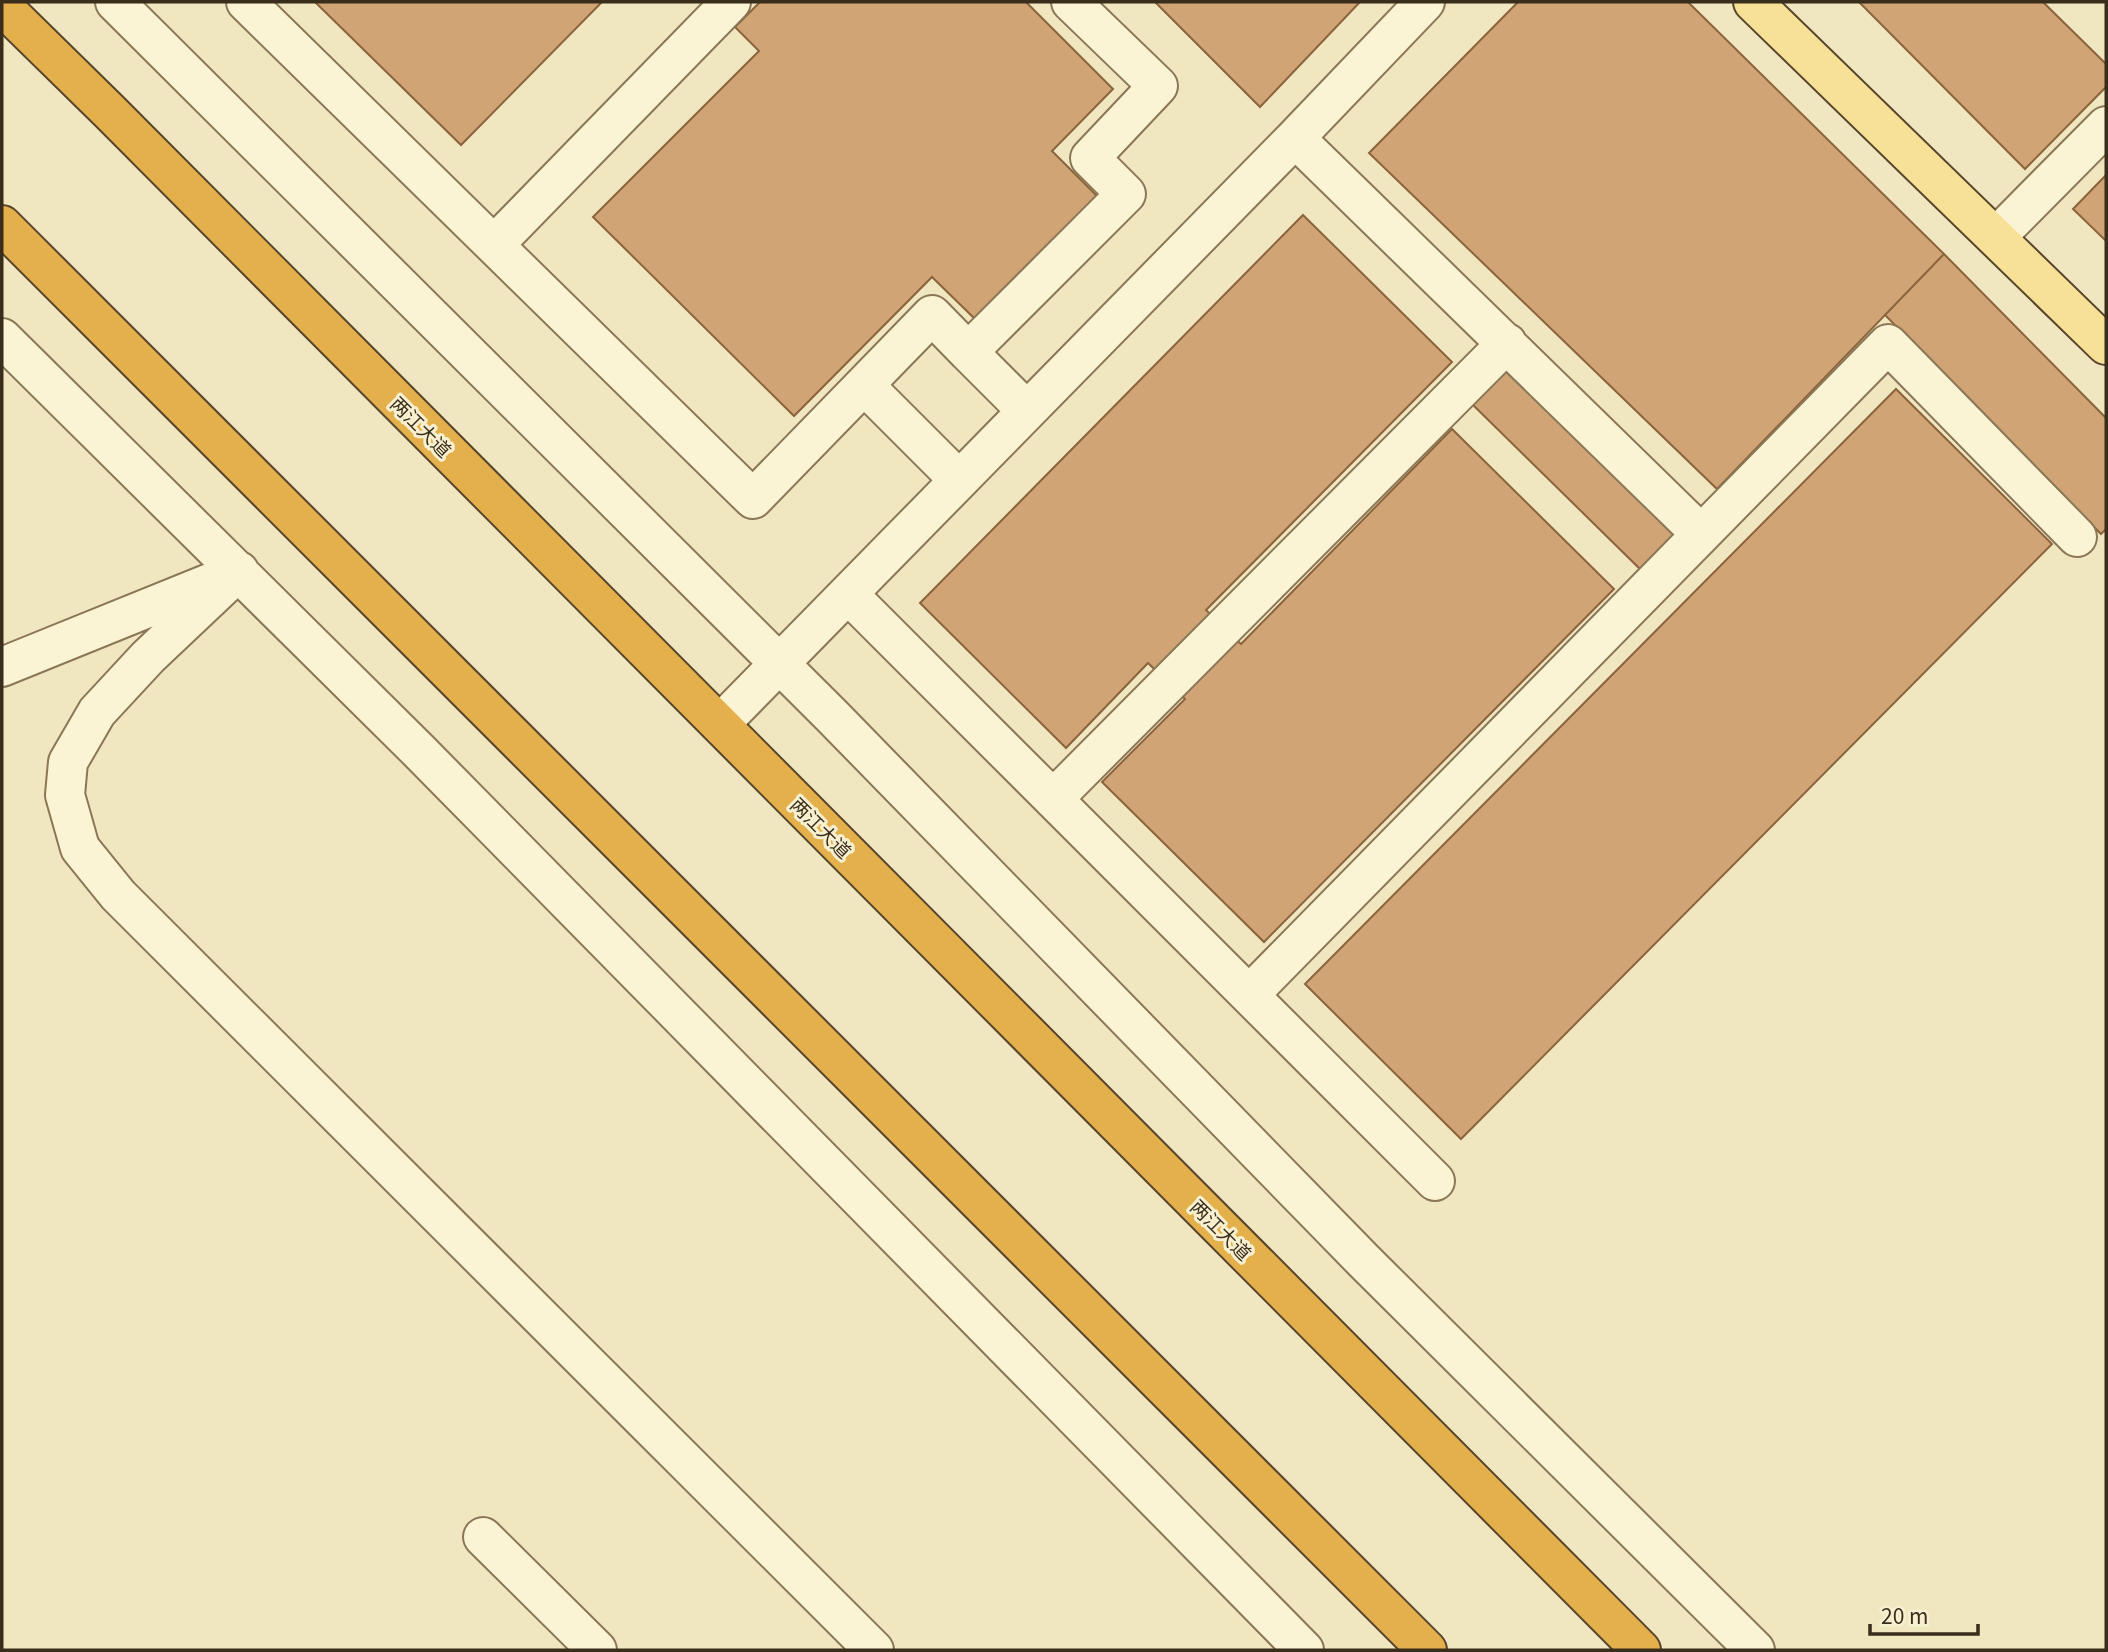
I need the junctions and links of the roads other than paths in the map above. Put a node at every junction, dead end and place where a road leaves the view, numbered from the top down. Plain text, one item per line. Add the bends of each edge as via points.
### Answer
1 (731, 2) edge
2 (1071, 2) edge
3 (1425, 2) edge
4 (1753, 2) edge
5 (253, 4) edge
6 (2, 6) edge
7 (136, 9) edge
8 (2106, 126) edge
9 (1295, 138) junction
10 (2, 225) edge
11 (1996, 237) junction
12 (494, 245) junction
13 (2, 338) edge
14 (1507, 343) junction
15 (2106, 345) edge
16 (968, 352) junction
17 (864, 385) junction
18 (1027, 411) junction
19 (959, 480) junction
20 (1701, 534) junction
21 (2077, 537) dead end
22 (239, 571) junction
23 (848, 594) junction
24 (779, 664) junction
25 (2, 667) edge
26 (720, 724) junction
27 (1053, 799) junction
28 (1249, 995) junction
29 (1436, 1181) dead end
30 (483, 1537) dead end
31 (597, 1650) edge
32 (874, 1650) edge
33 (1304, 1650) edge
34 (1427, 1650) edge
35 (1642, 1650) edge
36 (1755, 1650) edge

1 - 12 street
2 - 16 street via 1158,86 1090,158 1126,194
3 - 9 street
4 - 11 main road
5 - 12 street
6 - 26 highway, 两江大道
7 - 24 street
8 - 11 street
9 - 14 street
9 - 18 street
10 - 34 highway
11 - 15 main road
12 - 17 street via 753,499
13 - 22 street
14 - 20 street
14 - 27 street
16 - 17 street via 932,316
16 - 18 street
17 - 19 street
18 - 19 street
19 - 23 street
20 - 21 street via 1888,344
20 - 28 street
22 - 25 street
22 - 32 street via 97,712 68,762 65,795 80,848 118,895
22 - 33 street
23 - 24 street
23 - 27 street
24 - 26 street
24 - 36 street via 1363,1260
26 - 35 highway, 两江大道
27 - 28 street
28 - 29 street
30 - 31 street

